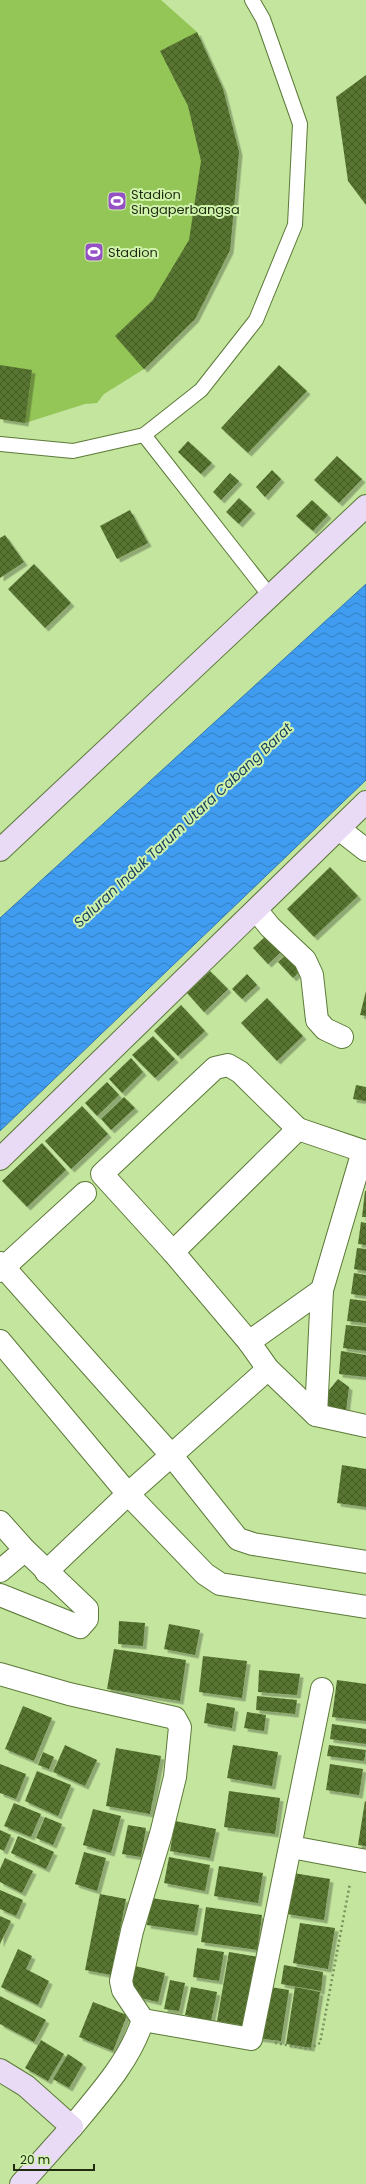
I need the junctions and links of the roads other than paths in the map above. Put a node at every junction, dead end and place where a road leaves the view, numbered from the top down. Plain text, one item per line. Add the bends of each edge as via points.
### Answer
1 (252, 0) edge
2 (144, 435) junction
3 (0, 444) edge
4 (366, 506) edge
5 (270, 596) junction
6 (366, 802) edge
7 (339, 829) junction
8 (0, 850) edge
9 (366, 850) edge
10 (257, 911) junction
11 (342, 1037) dead end
12 (298, 1129) junction
13 (364, 1151) edge
14 (0, 1159) edge
15 (85, 1193) dead end
16 (174, 1252) junction
17 (1, 1267) edge
18 (322, 1290) junction
19 (0, 1341) edge
20 (249, 1342) junction
21 (268, 1369) junction
22 (316, 1415) junction
23 (366, 1426) edge
24 (172, 1456) junction
25 (128, 1494) junction
26 (0, 1522) edge
27 (25, 1550) junction
28 (366, 1562) edge
29 (0, 1572) edge
30 (46, 1572) junction
31 (0, 1595) edge
32 (366, 1607) edge
33 (0, 1674) edge
34 (322, 1689) dead end
35 (291, 1847) junction
36 (366, 1861) edge
37 (143, 2020) junction
38 (0, 2070) edge
39 (72, 2127) junction
40 (21, 2184) edge

1 - 2 lane via 263,19 300,124 295,225 256,320 201,390
2 - 3 lane via 73,451
2 - 5 lane
4 - 5 street
5 - 8 street
6 - 7 street
7 - 9 street
7 - 10 street
10 - 11 street via 305,960 312,975 317,1020 325,1028
10 - 14 street
12 - 13 street
12 - 16 street
12 - 16 street via 240,1072 228,1065 216,1068 210,1073 102,1174
13 - 18 street
15 - 17 street
16 - 20 street
17 - 24 street
18 - 20 street
18 - 22 street
19 - 25 street
20 - 21 street
21 - 22 street
21 - 24 street
22 - 23 street
24 - 25 street
24 - 28 street via 238,1539 253,1544
25 - 30 street
25 - 32 street via 205,1574 220,1584
26 - 27 street
27 - 29 street
27 - 30 street
30 - 31 street via 87,1609 87,1619 80,1627
33 - 37 street via 69,1694 175,1718 180,1728 175,1777 132,1931 121,1981 123,1990
34 - 35 street
35 - 36 street
35 - 37 street via 251,2039
37 - 39 street via 136,2042 115,2076
38 - 39 street via 26,2086
39 - 40 street

